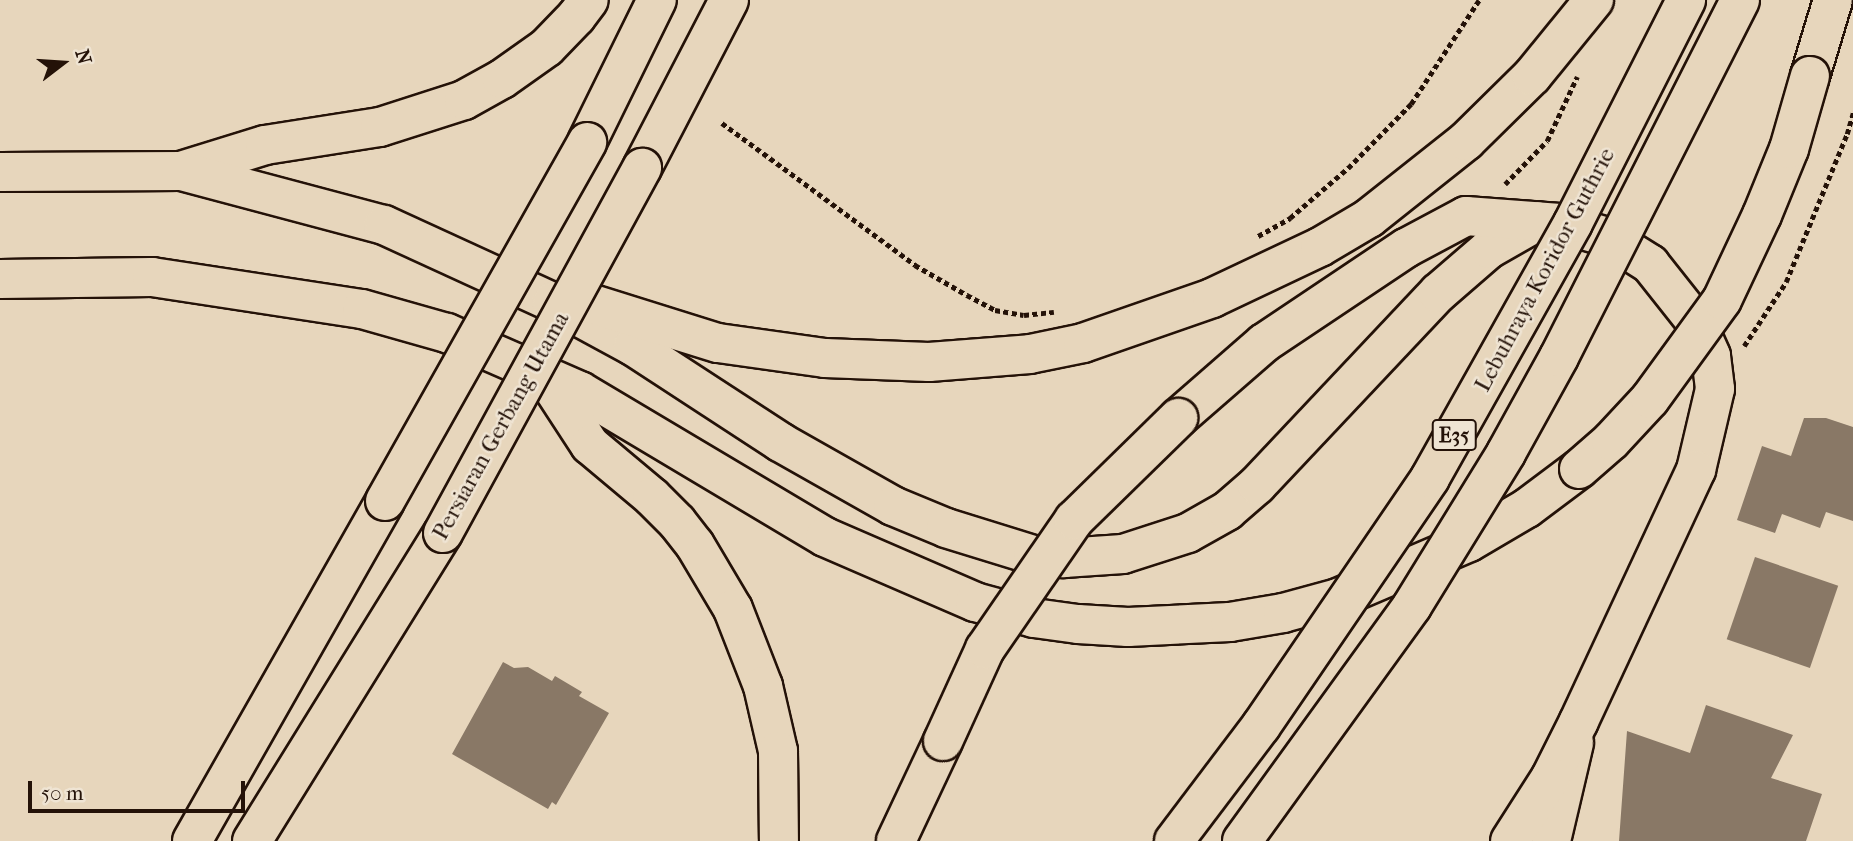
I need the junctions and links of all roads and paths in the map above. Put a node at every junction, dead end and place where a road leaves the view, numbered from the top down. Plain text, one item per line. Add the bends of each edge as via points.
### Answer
1 (589, 0) edge
2 (657, 0) edge
3 (729, 0) edge
4 (1479, 0) edge
5 (1594, 0) edge
6 (1686, 0) edge
7 (1740, 0) edge
8 (1833, 0) edge
9 (1581, 65) dead end
10 (1853, 113) edge
11 (722, 123) dead end
12 (181, 171) junction
13 (0, 172) edge
14 (1466, 216) junction
15 (1538, 221) junction
16 (1255, 238) dead end
17 (0, 279) edge
18 (552, 302) junction
19 (1067, 310) dead end
20 (543, 373) junction
21 (1715, 389) junction
22 (1579, 721) junction
23 (192, 841) edge
24 (252, 841) edge
25 (779, 841) edge
26 (896, 841) edge
27 (1174, 841) edge
28 (1242, 841) edge
29 (1510, 841) edge
30 (1551, 841) edge

1 - 12 main road via 547,47 464,100 380,127 265,145
2 - 23 main road, bridge via 587,142
3 - 24 main road, Persiaran Gerbang Utama, bridge via 443,533
4 - 16 path via 1411,104 1300,210
5 - 18 main road via 1532,76 1475,132 1369,218 1320,247 1212,298 1083,343 1030,354 929,362 825,358 718,343 587,302
6 - 27 main road, Lebuhraya Koridor Guthrie / E35, bridge via 1566,234 1430,478 1261,726
7 - 28 main road, E35, bridge via 1506,453 1412,606
8 - 20 main road, bridge via 1789,149 1762,215 1722,300 1650,399 1611,441 1527,508 1469,542 1338,598 1230,622 1128,627 1034,618 975,601 825,537
9 - 14 path via 1547,141
10 - 21 path via 1786,282
11 - 19 path via 915,265 967,295 995,310 1024,315
12 - 13 main road
12 - 18 main road via 384,225
14 - 15 main road
14 - 26 main road, bridge via 1406,248 1264,343 1178,418 1074,520 985,649
15 - 18 main road via 1489,248 1446,286 1227,511 1188,533 1123,554 1033,555 892,506 780,442 633,346
15 - 21 main road via 1608,237 1650,264 1696,321 1712,356
17 - 20 main road via 152,277 352,307 447,333
20 - 25 main road via 590,445 677,522 733,609 763,686 778,751
21 - 22 main road via 1696,470
22 - 29 main road via 1551,777
22 - 30 main road

